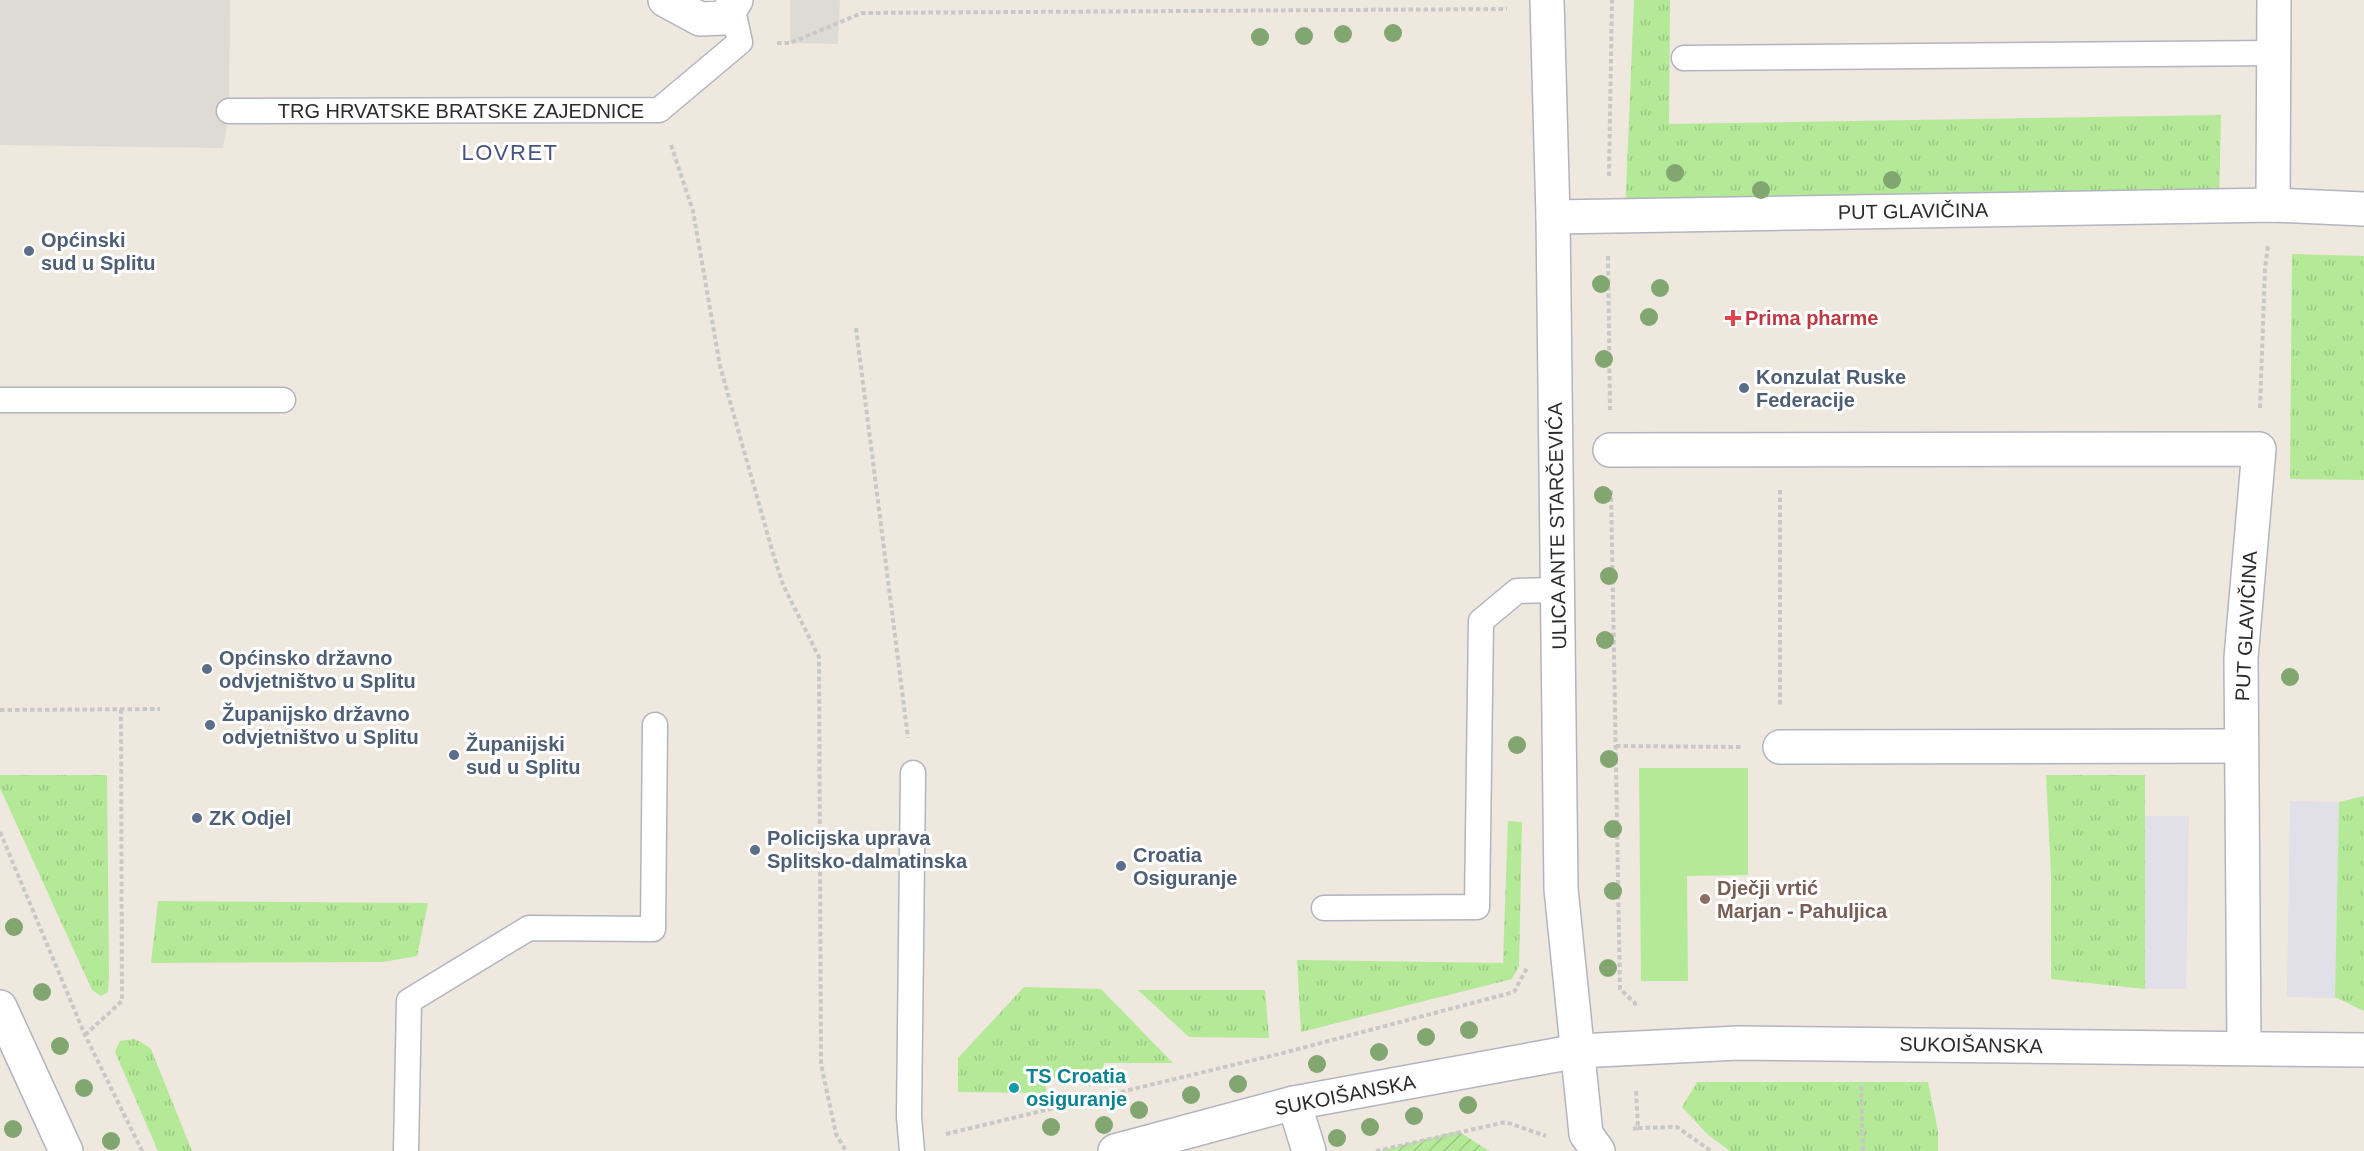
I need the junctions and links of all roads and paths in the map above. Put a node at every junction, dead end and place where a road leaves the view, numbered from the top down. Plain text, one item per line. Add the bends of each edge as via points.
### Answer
1 (665, 0) edge
2 (1612, 0) edge
3 (2274, 0) edge
4 (734, 3) edge
5 (1547, 4) edge
6 (790, 43) dead end
7 (2273, 53) junction
8 (1684, 58) dead end
9 (659, 110) junction
10 (229, 111) dead end
11 (2273, 205) junction
12 (2364, 209) edge
13 (1608, 216) junction
14 (1553, 217) junction
15 (856, 328) dead end
16 (0, 400) edge
17 (283, 400) dead end
18 (2259, 449) junction
19 (1610, 450) junction
20 (1780, 450) junction
21 (1557, 590) junction
22 (121, 709) junction
23 (160, 709) dead end
24 (0, 710) edge
25 (655, 725) dead end
26 (1616, 746) junction
27 (2241, 746) junction
28 (1780, 747) junction
29 (913, 773) joint
30 (0, 832) edge
31 (1324, 908) dead end
32 (1569, 958) junction
33 (1620, 958) junction
34 (0, 1007) edge
35 (85, 1035) junction
36 (1859, 1044) junction
37 (1635, 1048) junction
38 (2244, 1048) junction
39 (1578, 1050) junction
40 (2364, 1050) edge
41 (1294, 1103) junction
42 (1638, 1128) junction
43 (1592, 1142) edge
44 (912, 1147) edge
45 (66, 1151) edge
46 (142, 1151) edge
47 (406, 1151) edge
48 (846, 1151) edge
49 (1115, 1151) edge
50 (1308, 1151) edge
51 (1376, 1151) edge
52 (1711, 1151) edge
53 (1863, 1151) edge

1 - 4 street via 700,19 725,18
2 - 13 path
3 - 7 street
4 - 9 lane, TRG HRVATSKE BRATSKE ZAJEDNICE via 740,42
5 - 6 path via 862,13
5 - 14 street, ULICA ANTE STARČEVIĆA
7 - 8 lane
7 - 11 street
9 - 10 lane, TRG HRVATSKE BRATSKE ZAJEDNICE
9 - 48 path via 693,211 720,366 772,550 783,585 819,657 821,1064 836,1134
11 - 12 street, PUT GLAVIČINA
11 - 13 street, PUT GLAVIČINA
11 - 18 path via 2265,269
13 - 14 street, PUT GLAVIČINA
13 - 19 path
14 - 21 street, ULICA ANTE STARČEVIĆA
15 - 29 path
16 - 17 lane
18 - 20 street
18 - 27 street, PUT GLAVIČINA via 2241,658
19 - 20 street
19 - 26 path
20 - 28 path
21 - 31 lane via 1517,591 1481,621 1477,907
21 - 32 street, ULICA ANTE STARČEVIĆA via 1561,889
22 - 23 path
22 - 24 path
22 - 35 path via 122,1001
25 - 47 lane via 654,929 528,928 409,1001
26 - 28 path
26 - 33 path
27 - 28 street
27 - 38 street, PUT GLAVIČINA
29 - 44 lane via 909,1105
30 - 35 path
32 - 33 path
32 - 39 street, ULICA ANTE STARČEVIĆA
32 - 44 path via 1531,961 1514,992
33 - 37 path via 1620,989 1635,1003
34 - 45 street
35 - 46 path
36 - 37 street, SUKOIŠANSKA via 1738,1043
36 - 38 street, SUKOIŠANSKA
36 - 53 path
37 - 39 street, SUKOIŠANSKA
37 - 42 path
38 - 40 street, SUKOIŠANSKA
39 - 41 street, SUKOIŠANSKA
39 - 43 street
41 - 49 street, SUKOIŠANSKA
41 - 50 street
42 - 43 path
42 - 52 path via 1677,1127
43 - 51 path via 1557,1140 1506,1122

